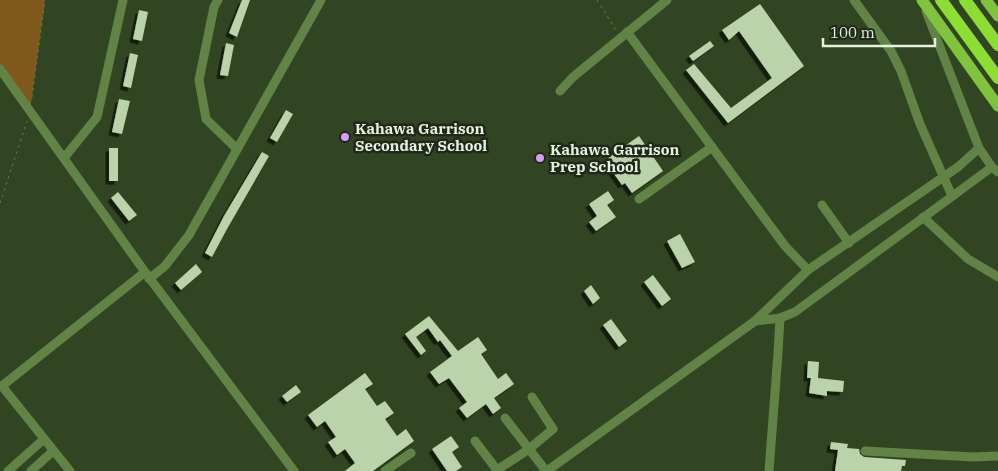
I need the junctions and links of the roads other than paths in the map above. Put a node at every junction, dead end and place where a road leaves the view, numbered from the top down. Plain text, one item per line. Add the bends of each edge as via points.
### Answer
1 (123, 0) edge
2 (218, 0) edge
3 (321, 0) edge
4 (667, 0) edge
5 (854, 0) edge
6 (922, 0) edge
7 (941, 0) edge
8 (965, 0) edge
9 (986, 0) edge
10 (998, 16) edge
11 (624, 35) junction
12 (998, 45) edge
13 (0, 69) edge
14 (998, 78) edge
15 (560, 91) dead end
16 (998, 106) edge
17 (712, 147) junction
18 (237, 148) junction
19 (979, 148) junction
20 (64, 158) junction
21 (995, 170) edge
22 (943, 178) junction
23 (952, 196) junction
24 (639, 199) dead end
25 (822, 205) dead end
26 (923, 217) junction
27 (849, 243) junction
28 (808, 270) junction
29 (147, 275) junction
30 (998, 278) edge
31 (780, 318) junction
32 (755, 320) junction
33 (532, 397) dead end
34 (505, 418) dead end
35 (44, 439) junction
36 (474, 441) dead end
37 (529, 449) junction
38 (53, 451) junction
39 (864, 451) dead end
40 (411, 452) dead end
41 (998, 456) edge
42 (8, 471) edge
43 (31, 471) edge
44 (70, 471) edge
45 (294, 471) edge
46 (386, 471) edge
47 (546, 471) edge
48 (768, 471) edge

1 - 20 street via 97,117
2 - 18 street via 199,80 206,119
3 - 18 street
4 - 11 street
5 - 22 street via 891,51
6 - 16 main road
6 - 19 street
7 - 14 highway
8 - 12 highway
9 - 10 main road
11 - 15 street
11 - 17 street
13 - 20 street
17 - 24 street
17 - 28 street via 785,246
18 - 29 street via 189,236 165,266
19 - 21 street
19 - 22 street
20 - 29 street
21 - 23 street
22 - 23 street
22 - 27 street
23 - 26 street
25 - 27 street
26 - 30 street via 968,260
26 - 31 street via 795,312
27 - 28 street
28 - 32 street
29 - 35 street via 2,386
29 - 45 street
31 - 32 street
31 - 48 street
32 - 47 street
33 - 37 street via 553,429
34 - 37 street
35 - 38 street
35 - 42 street
36 - 37 street via 497,470
37 - 47 street
38 - 43 street
38 - 44 street
39 - 41 street
40 - 46 street

